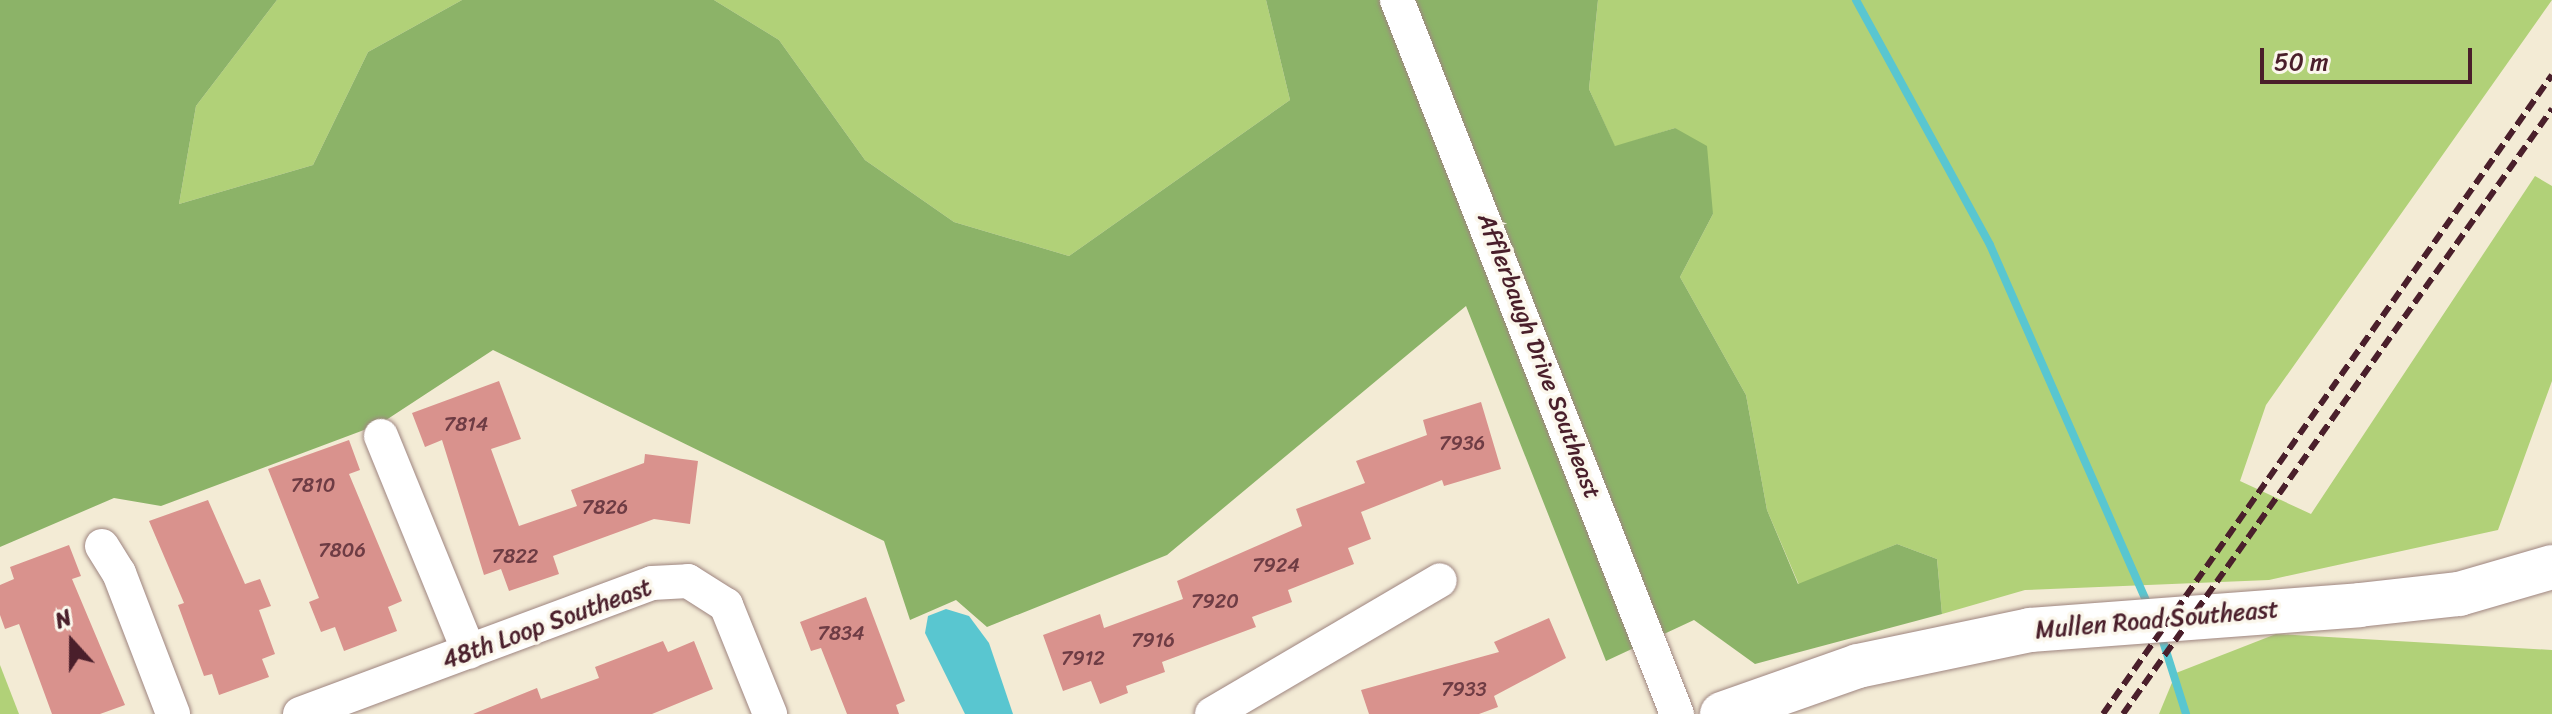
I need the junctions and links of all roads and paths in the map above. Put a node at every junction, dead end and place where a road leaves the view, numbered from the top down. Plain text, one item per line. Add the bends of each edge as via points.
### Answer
1 (1397, 0) edge
2 (381, 436) dead end
3 (102, 546) dead end
4 (2552, 567) edge
5 (1440, 580) dead end
6 (469, 652) junction
7 (173, 714) edge
8 (300, 714) edge
9 (770, 714) edge
10 (1212, 714) edge
11 (1677, 714) edge
12 (1722, 714) edge

1 - 11 street, Afflerbaugh Drive Southeast
2 - 6 street
3 - 7 street
4 - 12 street, Mullen Road Southeast via 2459,594 2056,627 1858,666
5 - 10 street
6 - 8 street, 48th Loop Southeast
6 - 9 street, 48th Loop Southeast via 652,583 688,581 726,605

